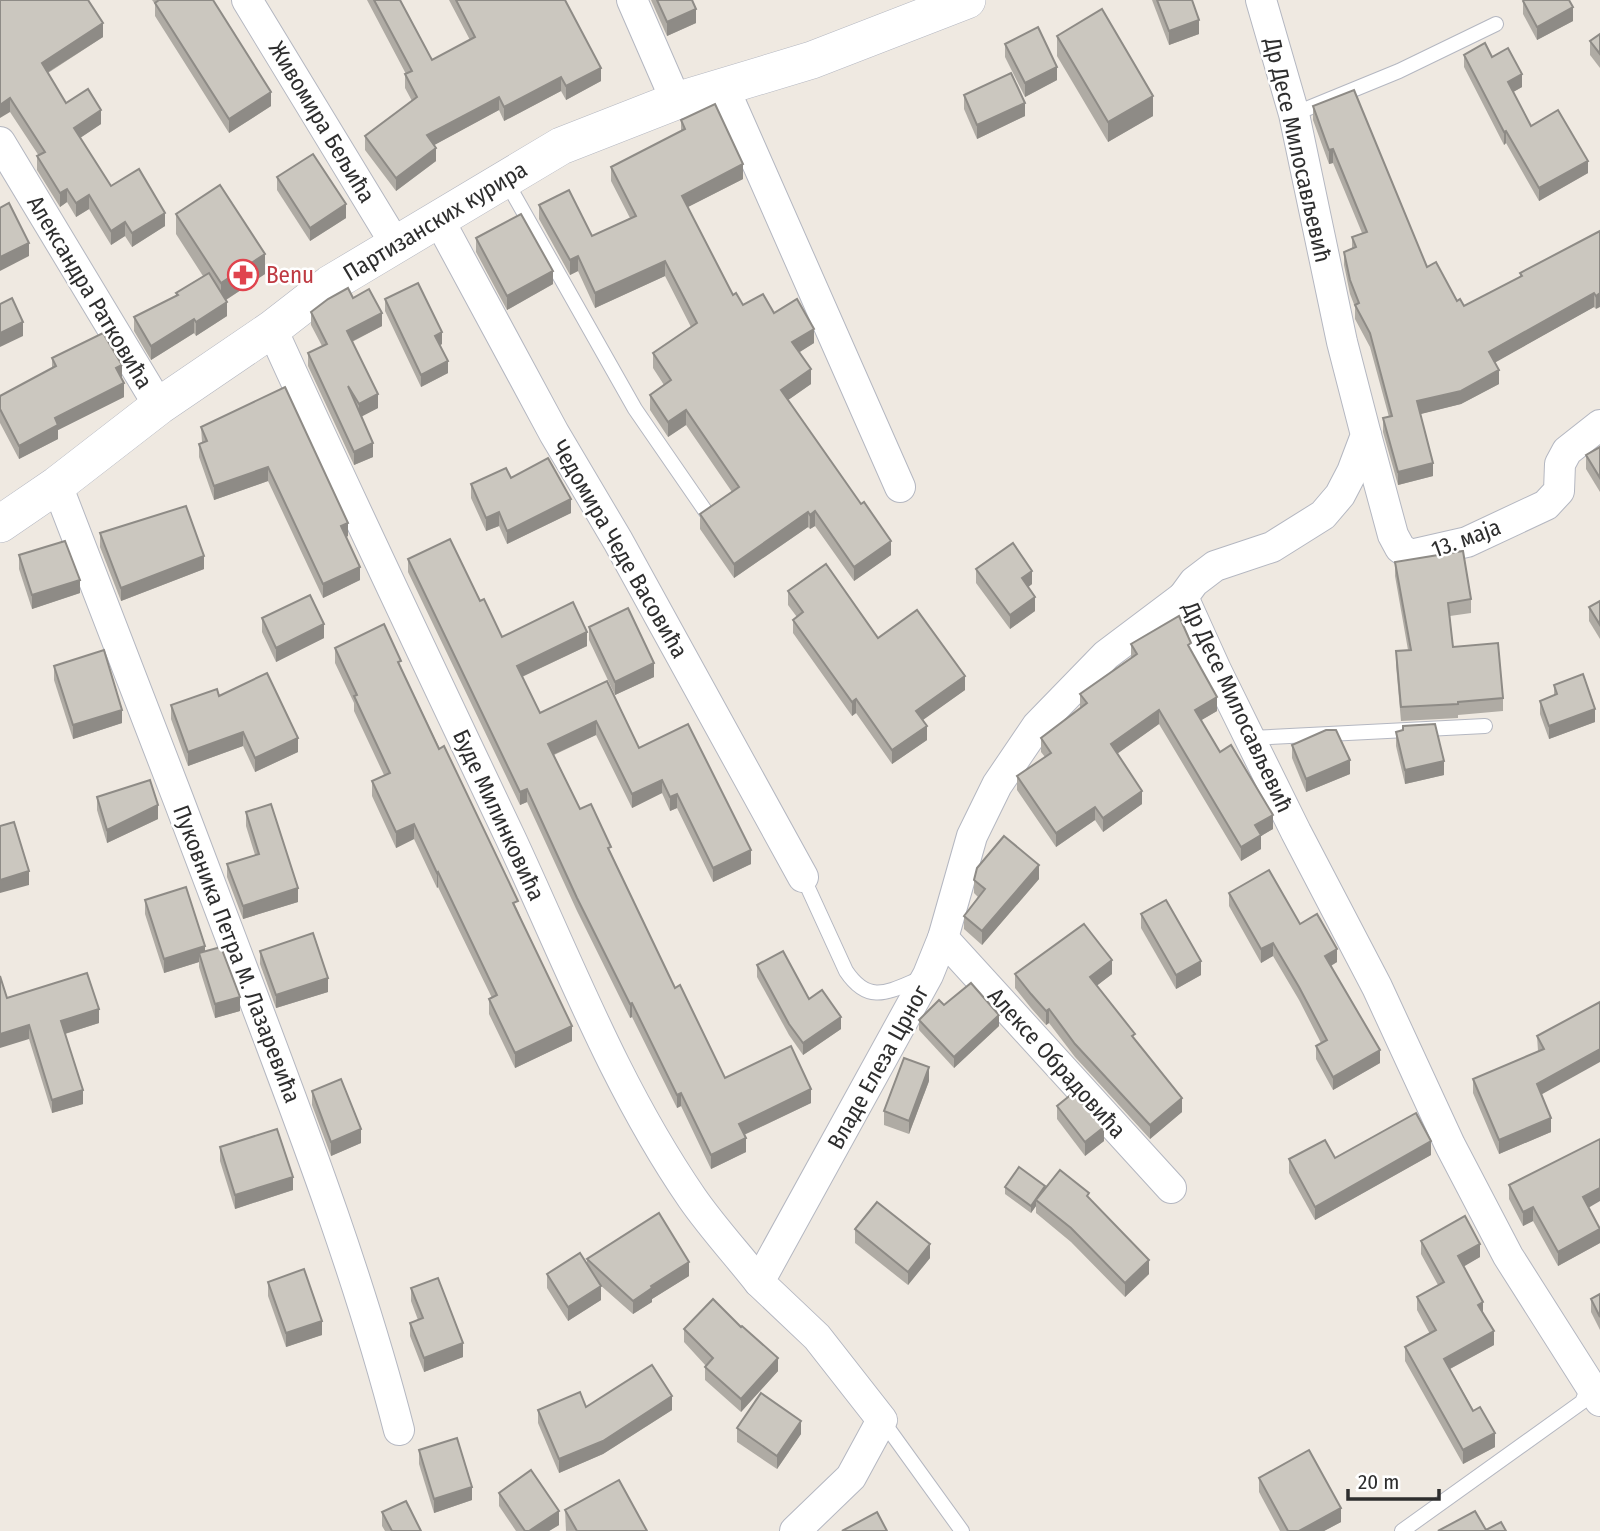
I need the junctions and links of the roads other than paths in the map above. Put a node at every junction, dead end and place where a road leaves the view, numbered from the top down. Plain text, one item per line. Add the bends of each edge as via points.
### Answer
1 (247, 0) edge
2 (632, 0) edge
3 (1261, 0) edge
4 (951, 3) edge
5 (1496, 24) dead end
6 (724, 88) junction
7 (676, 101) junction
8 (1294, 114) junction
9 (0, 142) edge
10 (506, 180) junction
11 (439, 220) junction
12 (396, 245) junction
13 (272, 328) junction
14 (159, 406) junction
15 (1600, 425) edge
16 (1366, 435) junction
17 (57, 485) junction
18 (900, 487) dead end
19 (706, 512) edge
20 (0, 524) edge
21 (1183, 597) junction
22 (1485, 726) dead end
23 (1251, 737) junction
24 (803, 877) joint
25 (943, 938) junction
26 (928, 975) junction
27 (1171, 1188) dead end
28 (759, 1282) junction
29 (1595, 1392) edge
30 (882, 1420) junction
31 (399, 1430) dead end
32 (794, 1531) edge
33 (962, 1531) edge
34 (1402, 1531) edge

1 - 12 street, Живомира Бељића
2 - 7 street
3 - 8 street, Др Десе Милосављевић
4 - 6 street, Партизанских курира via 812,60
5 - 8 lane
6 - 7 street, Партизанских курира
6 - 18 street
7 - 10 street, Партизанских курира via 561,146
8 - 16 street, Др Десе Милосављевић
9 - 14 street, Александра Ратковића
10 - 11 street, Партизанских курира
10 - 19 lane via 635,409
11 - 12 street, Партизанских курира
11 - 24 street, Чедомира Чеде Васовића
12 - 13 street, Партизанских курира via 330,284
13 - 14 street, Партизанских курира
13 - 28 street, Буде Милинковића via 637,1110 692,1199
14 - 17 street, Партизанских курира
15 - 16 street, 13. маја via 1567,451 1560,464 1559,491 1546,505 1467,542 1410,555 1393,535
16 - 21 street, Др Десе Милосављевић via 1340,495 1323,515 1272,547 1216,566
17 - 20 street, Партизанских курира
17 - 31 street, Пуковника Петра М. Лазаревића via 286,1083 378,1347
21 - 23 street, Др Десе Милосављевић
21 - 25 street, Владе Елеза Црног via 1106,655 1037,726 997,785 972,836
22 - 23 lane
23 - 29 street, Др Десе Милосављевић via 1508,1256
24 - 26 lane via 855,984 883,994
25 - 26 street, Владе Елеза Црног
25 - 27 street, Алексе Обрадовића
26 - 28 street, Владе Елеза Црног
28 - 30 street via 817,1337
29 - 34 lane
30 - 32 street via 851,1477
30 - 33 lane

